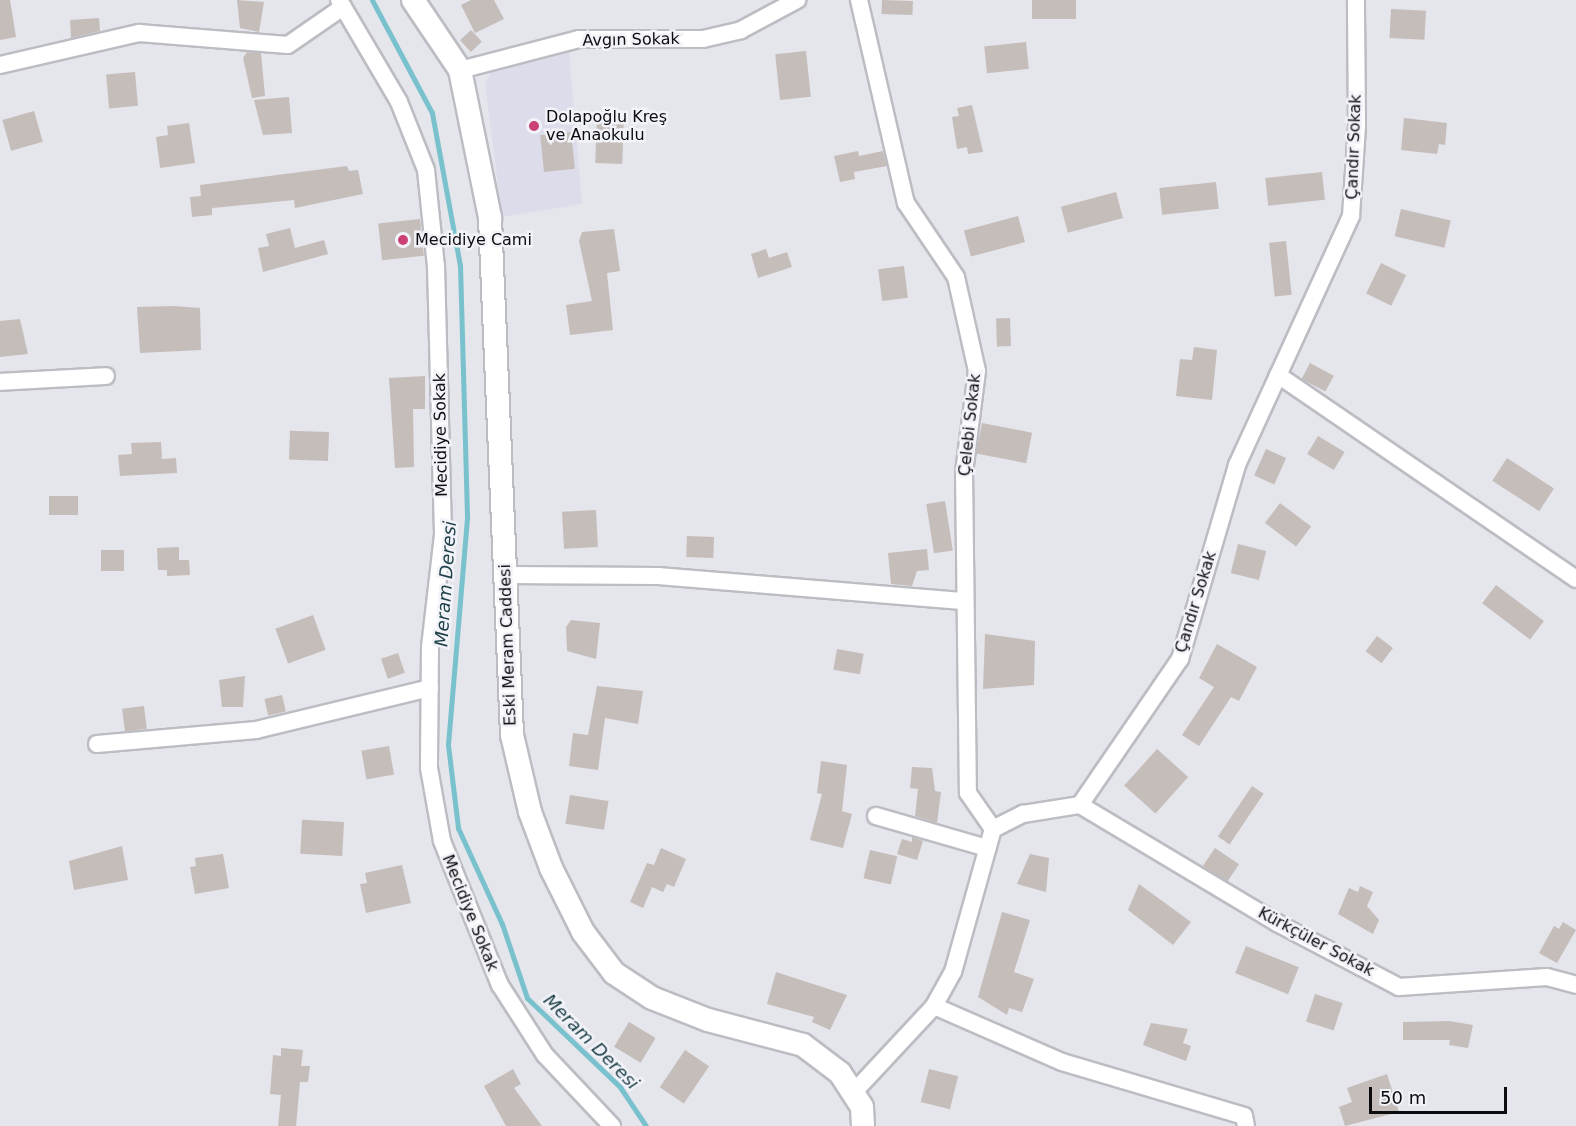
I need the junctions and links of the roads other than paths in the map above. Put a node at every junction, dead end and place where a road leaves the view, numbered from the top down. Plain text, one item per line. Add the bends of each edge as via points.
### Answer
1 (413, 0) edge
2 (797, 0) edge
3 (860, 0) edge
4 (1356, 0) edge
5 (341, 4) edge
6 (0, 65) edge
7 (460, 70) junction
8 (1278, 375) junction
9 (106, 376) dead end
10 (0, 382) edge
11 (506, 575) junction
12 (1576, 579) edge
13 (965, 601) junction
14 (430, 688) junction
15 (97, 744) dead end
16 (1080, 805) junction
17 (876, 816) dead end
18 (993, 829) junction
19 (987, 848) junction
20 (1576, 985) edge
21 (934, 1006) junction
22 (853, 1093) junction
23 (612, 1126) edge
24 (863, 1126) edge
25 (1246, 1126) edge

1 - 7 street, Eski Meram Caddesi
2 - 7 street, Avgın Sokak via 741,30 704,39 579,39
3 - 13 street, Çelebi Sokak via 906,203 956,277 977,371 964,472
4 - 8 street, Çandır Sokak via 1358,125 1351,216
5 - 6 street via 288,45 139,33
5 - 14 street, Mecidiye Sokak via 399,102 426,170 436,266 443,535
7 - 11 street, Eski Meram Caddesi via 490,218
8 - 12 street
8 - 16 street, Çandır Sokak via 1237,465 1180,659
9 - 10 street
11 - 13 street via 658,576
11 - 22 street, Eski Meram Caddesi via 512,735 530,812 583,932 614,973 652,998 708,1020 803,1045 840,1073
13 - 18 street, Çelebi Sokak via 968,793
14 - 15 street via 256,729
14 - 23 street, Mecidiye Sokak via 429,768 441,841 465,907 500,985 546,1055
16 - 18 street via 1023,814
16 - 20 street, Kürkçüler Sokak via 1276,923 1399,987 1547,977
17 - 19 street
18 - 19 street
19 - 21 street via 953,972
21 - 22 street
21 - 25 street via 1062,1062 1244,1116
22 - 24 street, Eski Meram Caddesi via 862,1107

